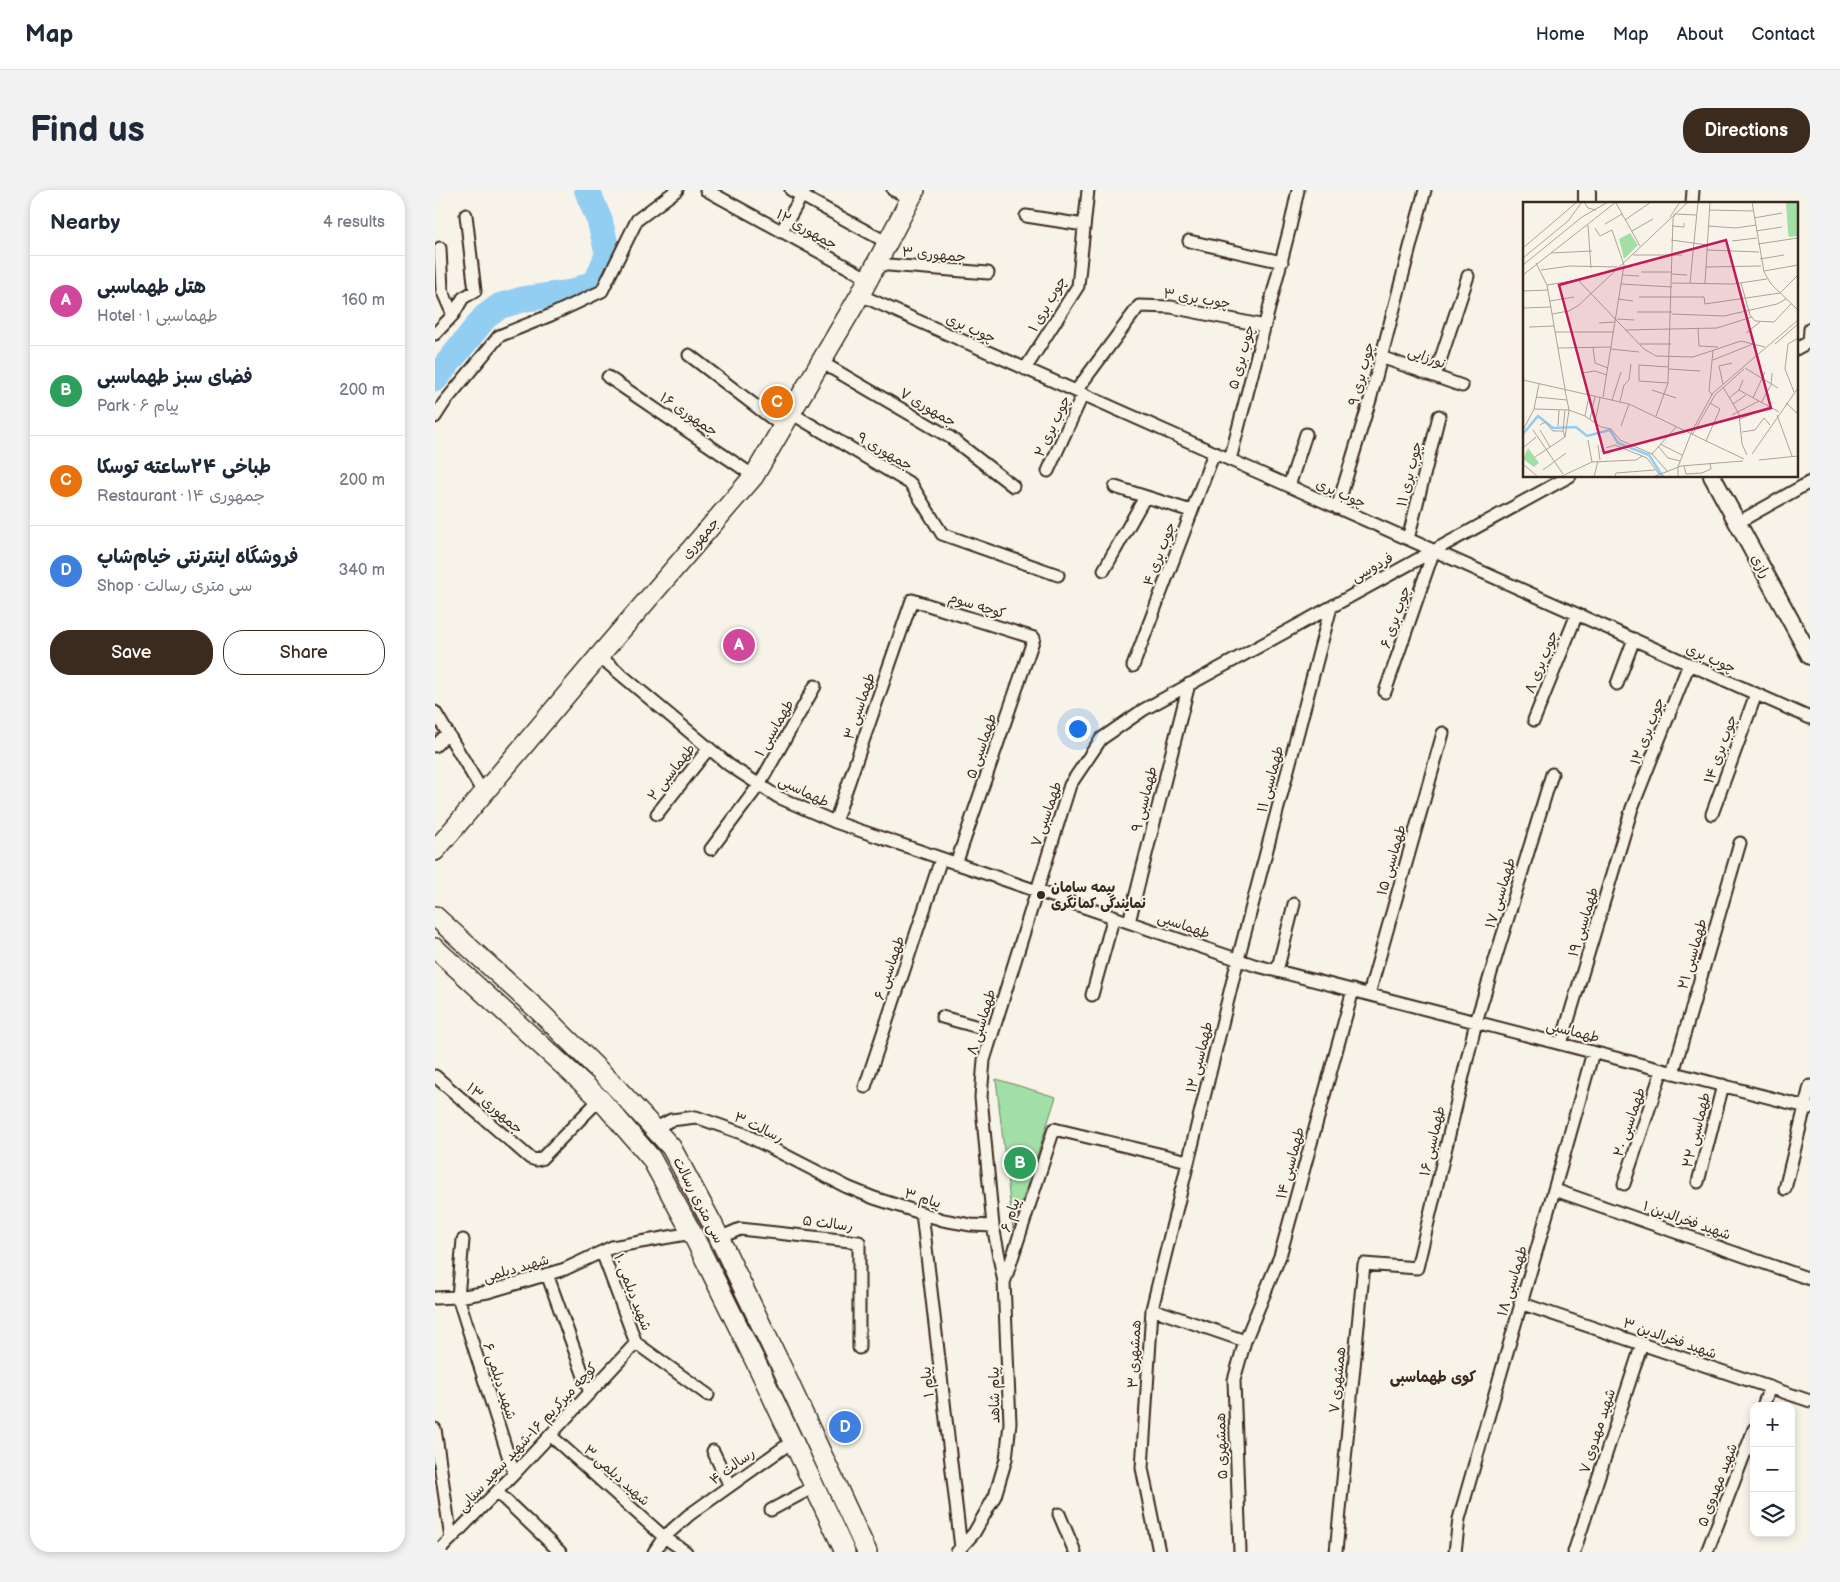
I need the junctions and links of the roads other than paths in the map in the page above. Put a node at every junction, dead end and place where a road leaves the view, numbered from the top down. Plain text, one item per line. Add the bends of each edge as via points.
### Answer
1 (677, 190) edge
2 (705, 190) edge
3 (791, 190) edge
4 (893, 190) edge
5 (1088, 190) edge
6 (1298, 190) edge
7 (1425, 190) edge
8 (804, 193) edge
9 (913, 194) edge
10 (466, 214) dead end
11 (1025, 216) dead end
12 (1084, 225) junction
13 (781, 232) junction
14 (1189, 241) dead end
15 (887, 243) junction
16 (440, 248) dead end
17 (1282, 262) junction
18 (988, 273) dead end
19 (1468, 276) dead end
20 (868, 280) junction
21 (453, 315) junction
22 (1265, 326) junction
23 (1810, 329) edge
24 (435, 334) edge
25 (1809, 342) edge
26 (1797, 348) edge
27 (689, 355) dead end
28 (1381, 356) junction
29 (821, 362) junction
30 (1025, 369) junction
31 (1435, 376) junction
32 (607, 377) dead end
33 (1462, 386) dead end
34 (1079, 393) junction
35 (1439, 416) dead end
36 (435, 417) edge
37 (787, 420) junction
38 (1306, 434) dead end
39 (1214, 453) junction
40 (1230, 460) junction
41 (1048, 471) dead end
42 (754, 476) junction
43 (1566, 478) edge
44 (1713, 478) edge
45 (1810, 482) edge
46 (1013, 486) dead end
47 (1289, 486) junction
48 (1115, 487) dead end
49 (1145, 497) junction
50 (1337, 508) junction
51 (1191, 511) junction
52 (1737, 523) junction
53 (1408, 539) junction
54 (1434, 550) junction
55 (1104, 570) dead end
56 (1058, 575) dead end
57 (912, 600) joint
58 (1331, 607) junction
59 (1577, 614) junction
60 (1034, 638) joint
61 (1634, 640) junction
62 (599, 656) junction
63 (1810, 656) edge
64 (1689, 664) junction
65 (1133, 666) dead end
66 (1189, 684) junction
67 (1617, 684) dead end
68 (815, 686) dead end
69 (1385, 692) dead end
70 (1756, 694) junction
71 (435, 712) edge
72 (1810, 718) edge
73 (1534, 720) dead end
74 (447, 733) junction
75 (1443, 733) dead end
76 (435, 746) edge
77 (709, 748) junction
78 (1552, 774) dead end
79 (759, 784) junction
80 (484, 794) junction
81 (1632, 808) joint
82 (657, 814) dead end
83 (1712, 814) dead end
84 (835, 822) junction
85 (1740, 843) dead end
86 (711, 849) dead end
87 (435, 851) edge
88 (941, 859) junction
89 (956, 864) junction
90 (1037, 890) junction
91 (1294, 904) dead end
92 (435, 916) edge
93 (1114, 916) junction
94 (1129, 922) junction
95 (435, 948) edge
96 (1238, 960) junction
97 (1277, 971) junction
98 (1353, 990) junction
99 (1369, 994) junction
100 (1092, 995) dead end
101 (942, 1017) dead end
102 (1476, 1022) junction
103 (993, 1032) junction
104 (1561, 1044) junction
105 (1593, 1052) junction
106 (1668, 1071) junction
107 (435, 1076) edge
108 (1723, 1086) junction
109 (1810, 1086) edge
110 (865, 1087) dead end
111 (600, 1099) junction
112 (1807, 1107) edge
113 (655, 1128) junction
114 (1188, 1161) junction
115 (1698, 1182) dead end
116 (1624, 1184) dead end
117 (847, 1188) joint
118 (1785, 1189) dead end
119 (1555, 1190) junction
120 (922, 1213) junction
121 (993, 1226) junction
122 (692, 1233) junction
123 (719, 1238) junction
124 (463, 1240) dead end
125 (602, 1252) junction
126 (1417, 1268) joint
127 (547, 1274) junction
128 (1810, 1279) edge
129 (1004, 1282) junction
130 (458, 1297) junction
131 (435, 1298) edge
132 (1520, 1303) junction
133 (1152, 1309) junction
134 (1245, 1340) junction
135 (636, 1343) junction
136 (1642, 1344) junction
137 (859, 1348) dead end
138 (782, 1368) junction
139 (763, 1377) junction
140 (1770, 1387) junction
141 (590, 1393) junction
142 (708, 1395) dead end
143 (1810, 1401) edge
144 (1764, 1402) edge
145 (435, 1429) edge
146 (550, 1436) junction
147 (1750, 1440) edge
148 (793, 1441) junction
149 (713, 1451) dead end
150 (514, 1474) junction
151 (730, 1486) junction
152 (815, 1487) junction
153 (497, 1492) junction
154 (771, 1510) dead end
155 (1059, 1514) dead end
156 (664, 1537) junction
157 (451, 1538) junction
158 (959, 1550) edge
159 (438, 1552) edge
160 (560, 1552) edge
161 (654, 1552) edge
162 (686, 1552) edge
163 (845, 1552) edge
164 (867, 1552) edge
165 (1075, 1552) edge
166 (1159, 1552) edge
167 (1239, 1552) edge
168 (1335, 1552) edge
169 (1455, 1552) edge
170 (1574, 1552) edge
171 (1707, 1552) edge

1 - 36 street via 637,220 602,290 499,336
2 - 13 street, ۱۲ جمهوری
3 - 8 street
4 - 9 street
5 - 12 street, ۱ چوب بری
6 - 17 street, ۵ چوب بری
7 - 28 street, ۹ چوب بری
8 - 13 street
8 - 15 street
9 - 15 main road, جمهوری
10 - 21 street via 475,291 463,298
11 - 12 street
12 - 30 street, ۱ چوب بری via 1078,286
13 - 20 street, ۱۲ جمهوری
14 - 17 street
15 - 20 main road, جمهوری
16 - 21 street via 442,290
17 - 22 street, ۵ چوب بری
18 - 20 street, ۳ جمهوری
19 - 31 street
20 - 29 main road, جمهوری
20 - 30 street, چوب بری
21 - 24 street
22 - 34 street, ۳ چوب بری via 1171,307 1139,306
22 - 40 street, ۵ چوب بری
23 - 25 street
25 - 26 street
27 - 37 street, ۹ جمهوری
28 - 31 street, نورزایی
28 - 50 street, ۹ چوب بری
29 - 37 main road, جمهوری
29 - 46 street, ۷ جمهوری via 951,438
30 - 34 street, چوب بری
31 - 33 street, نورزایی
32 - 42 street, ۱۶ جمهوری
34 - 39 street, چوب بری
34 - 41 street, ۲ چوب بری
35 - 53 street, ۱۱ چوب بری
37 - 42 main road, جمهوری
37 - 56 street, ۹ جمهوری via 911,484 942,534
38 - 47 street
39 - 40 street, چوب بری
39 - 51 street, ۴ چوب بری
40 - 47 street, چوب بری
42 - 62 main road, جمهوری
43 - 54 street, فردوسی
44 - 52 main road, رازی
45 - 52 street
47 - 50 street, چوب بری
48 - 49 street
49 - 51 street
49 - 55 street
50 - 53 street, چوب بری
51 - 65 street, ۴ چوب بری
52 - 63 main road, رازی
53 - 54 street, چوب بری
54 - 58 street, فردوسی
54 - 59 street, چوب بری
54 - 69 street, ۶ چوب بری
57 - 60 street, کوچه سوم
57 - 84 street, ۳ طهماسبی
58 - 66 street, فردوسی
58 - 96 street, ۱۱ طهماسبی
59 - 61 street, چوب بری
59 - 73 street, ۸ چوب بری
60 - 89 street, ۵ طهماسبی
61 - 64 street, چوب بری
61 - 67 street
62 - 77 street, طهماسبی
62 - 80 main road, جمهوری
64 - 70 street, چوب بری
64 - 81 street, ۱۲ چوب بری
66 - 90 street, ۷ طهماسبی via 1143,710 1101,740 1070,785
66 - 94 street, ۹ طهماسبی
68 - 79 street, ۱ طهماسبی
70 - 72 street, چوب بری
70 - 83 street, ۱۴ چوب بری
71 - 74 street
74 - 76 street
74 - 80 street
75 - 99 street, ۱۵ طهماسبی
77 - 79 street, طهماسبی
77 - 82 street, ۲ طهماسبی
78 - 102 street, ۱۷ طهماسبی
79 - 84 street, طهماسبی via 778,797
79 - 86 street, ۱ طهماسبی
80 - 87 main road, جمهوری
81 - 104 street, ۱۹ طهماسبی
84 - 88 street, طهماسبی
85 - 106 street, ۲۱ طهماسبی
88 - 89 street, طهماسبی
88 - 110 street, ۶ طهماسبی
89 - 90 street, طهماسبی
90 - 93 street, طهماسبی
90 - 103 street, ۸ طهماسبی
91 - 97 street
92 - 113 main road, سی متری رسالت via 540,1012
93 - 94 street, طهماسبی
93 - 100 street
94 - 96 street, طهماسبی
95 - 111 main road, سی متری رسالت
96 - 97 street, طهماسبی
96 - 114 street, ۱۲ طهماسبی
97 - 98 street, طهماسبی
98 - 99 street, طهماسبی
98 - 134 street, ۱۴ طهماسبی via 1280,1256
99 - 102 street, طهماسبی
101 - 103 street
102 - 104 street, طهماسبی
102 - 126 street, ۱۶ طهماسبی
103 - 121 street, ۸ طهماسبی via 984,1060 981,1097
104 - 105 street, طهماسبی
105 - 106 street, طهماسبی
105 - 119 street, ۱۸ طهماسبی
106 - 108 street, طهماسبی
106 - 116 street, ۲۰ طهماسبی
107 - 111 street, ۱۳ جمهوری via 536,1160 541,1159
108 - 112 street, طهماسبی
108 - 115 street, ۲۲ طهماسبی
109 - 112 street
111 - 122 main road, سی متری رسالت via 651,1158
112 - 118 street
113 - 117 street, ۳ رسالت via 671,1120 696,1117 744,1134
113 - 123 main road, سی متری رسالت via 671,1147
114 - 129 street, ۶ پیام via 1053,1129
114 - 133 street, ۳ همشهری
117 - 120 street, ۳ پیام
119 - 128 street, ۱ شهید فخرالدین
119 - 132 street, ۱۸ طهماسبی
120 - 121 street, ۳ پیام via 971,1225
120 - 158 street, ۱ پیام
121 - 129 street, پیام شاهد
122 - 125 street, شهید دیلمی via 613,1247
122 - 139 main road, سی متری رسالت
123 - 137 street, ۵ رسالت via 740,1229 859,1242
123 - 138 main road, سی متری رسالت
124 - 130 street
125 - 127 street, شهید دیلمی
125 - 135 street, ۱۰ شهید دیلمی
126 - 168 street, ۷ همشهری via 1364,1264
127 - 130 street, شهید دیلمی via 488,1292
127 - 141 street
129 - 158 street, پیام شاهد via 1010,1423 1006,1459 995,1496 974,1533
130 - 131 street, شهید دیلمی
130 - 150 street, ۶ شهید دیلمی
132 - 136 street, ۳ شهید فخرالدین
132 - 169 street, ۱۸ طهماسبی via 1459,1519
133 - 134 street
133 - 166 street, ۳ همشهری via 1142,1468
134 - 167 street, ۵ همشهری via 1234,1380
135 - 141 street, کوچه میرکریم ۱۶-شهید سعید سنایی
135 - 142 street, ۱۰ شهید دیلمی
136 - 140 street, ۳ شهید فخرالدین
136 - 170 street, ۷ شهید مهدوی
138 - 139 main road
138 - 164 main road, سی متری رسالت
139 - 148 main road, سی متری رسالت
140 - 143 street, ۳ شهید فخرالدین
140 - 144 street
141 - 146 street, کوچه میرکریم ۱۶-شهید سعید سنایی
145 - 157 street
146 - 150 street, کوچه میرکریم ۱۶-شهید سعید سنایی
146 - 156 street, شهید دیلمی ۳
147 - 171 street, ۵ شهید مهدوی
148 - 151 street, ۴ رسالت
148 - 152 main road, سی متری رسالت
149 - 151 street
150 - 153 street, کوچه میرکریم ۱۶-شهید سعید سنایی
151 - 156 street, ۴ رسالت via 689,1514
152 - 154 street
152 - 163 main road, سی متری رسالت
153 - 157 street, کوچه میرکریم ۱۶-شهید سعید سنایی
153 - 160 street
155 - 165 street
156 - 161 street, ۴ رسالت
156 - 162 street, شهید دیلمی ۳
157 - 159 street, کوچه میرکریم ۱۶-شهید سعید سنایی

